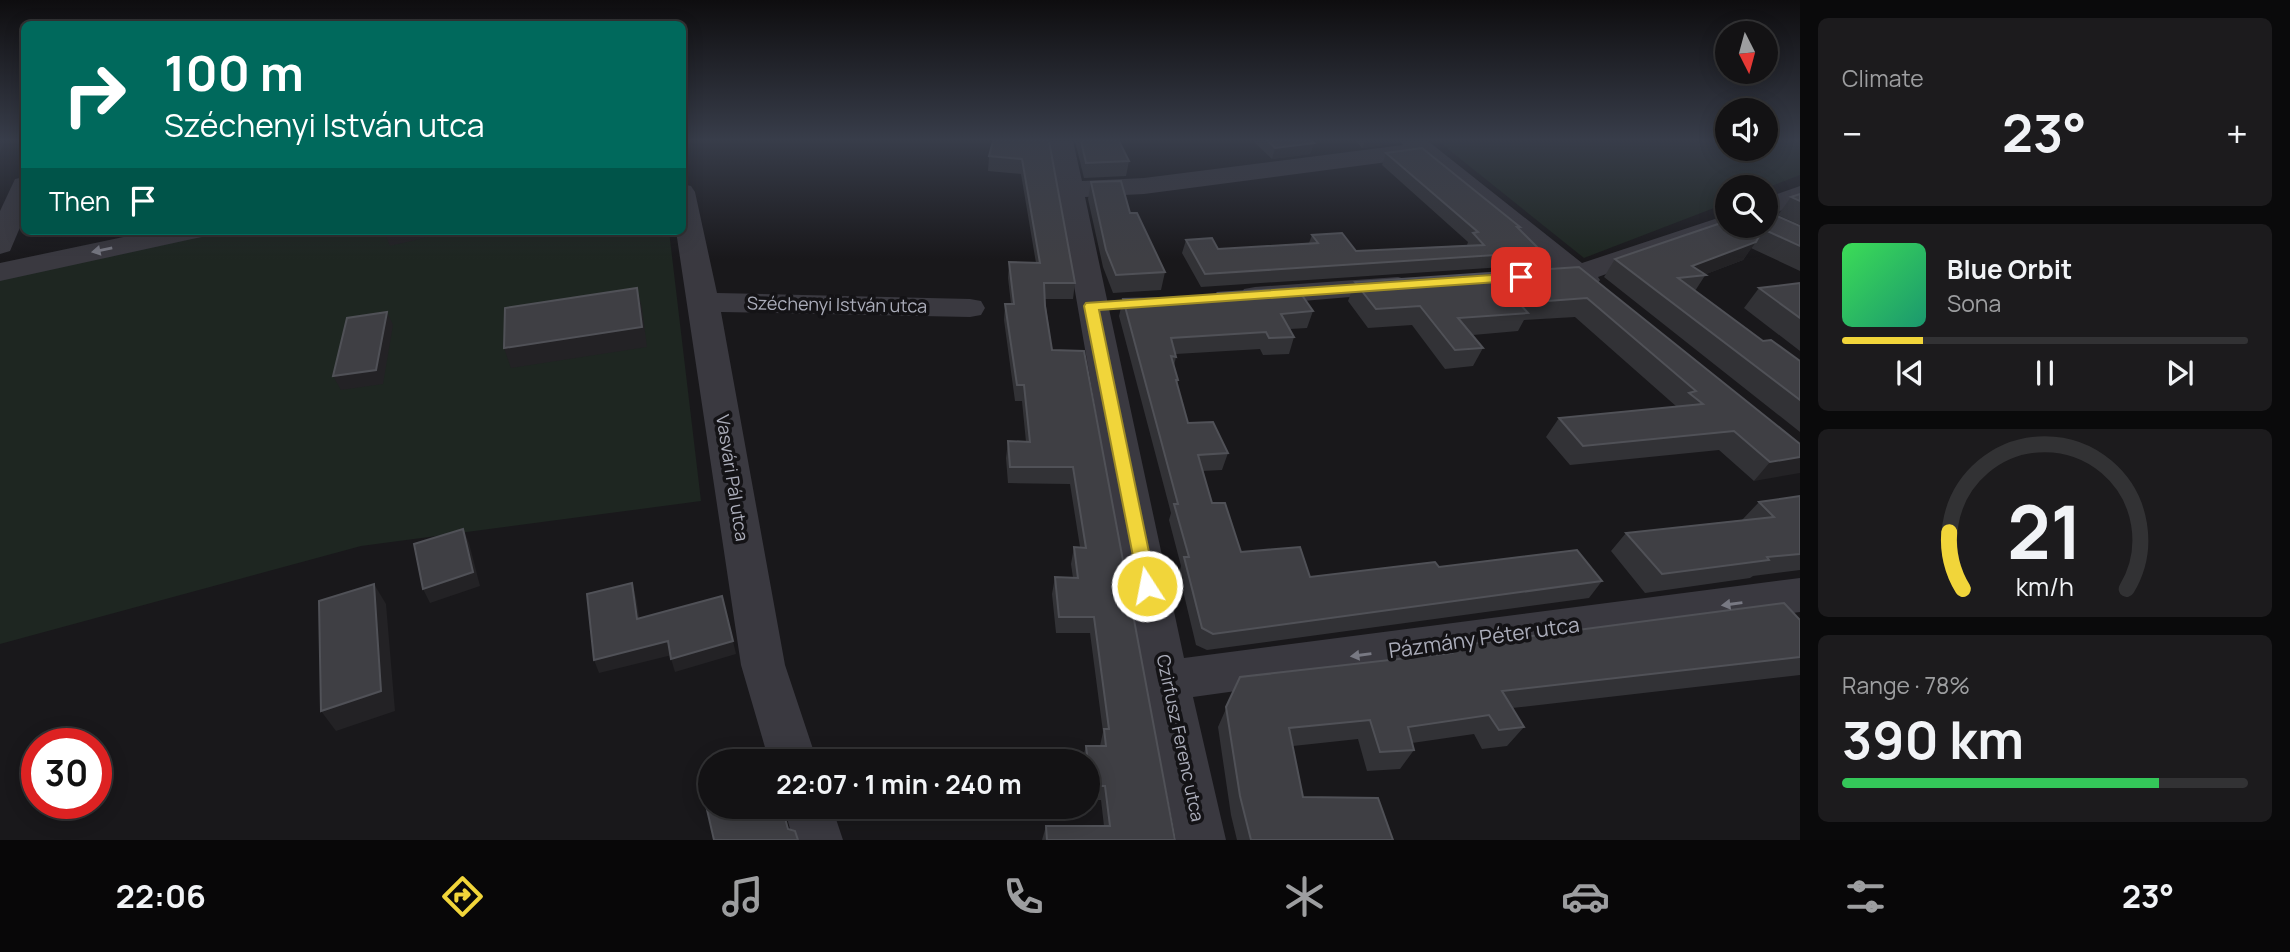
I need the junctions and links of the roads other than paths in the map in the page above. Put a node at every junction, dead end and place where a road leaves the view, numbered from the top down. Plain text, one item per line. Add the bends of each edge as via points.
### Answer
1 (1068, 180) edge
2 (1184, 180) edge
3 (1460, 180) edge
4 (21, 183) edge
5 (0, 186) edge
6 (1069, 189) junction
7 (21, 191) edge
8 (1800, 194) edge
9 (1778, 203) edge
10 (686, 212) edge
11 (1715, 227) edge
12 (173, 235) edge
13 (0, 245) edge
14 (0, 272) edge
15 (1577, 274) junction
16 (1507, 278) edge
17 (1423, 284) edge
18 (1606, 296) edge
19 (1228, 298) edge
20 (704, 302) junction
21 (970, 309) dead end
22 (1800, 595) edge
23 (1168, 678) junction
24 (789, 749) edge
25 (812, 819) edge
26 (818, 840) edge
27 (1201, 840) edge

1 - 6 street, Czirfusz Ferenc utca
2 - 6 street
3 - 15 street
4 - 5 street
6 - 23 street, Czirfusz Ferenc utca via 1105,305
7 - 13 street
8 - 9 street
10 - 20 street, Vasvári Pál utca
11 - 15 street
12 -> 14 street
15 - 16 street
15 - 18 street
17 - 19 street
20 - 21 street, Széchenyi István utca
20 - 24 street, Vasvári Pál utca via 763,665
22 -> 23 street, Pázmány Péter utca
23 - 27 street, Czirfusz Ferenc utca
25 - 26 street

